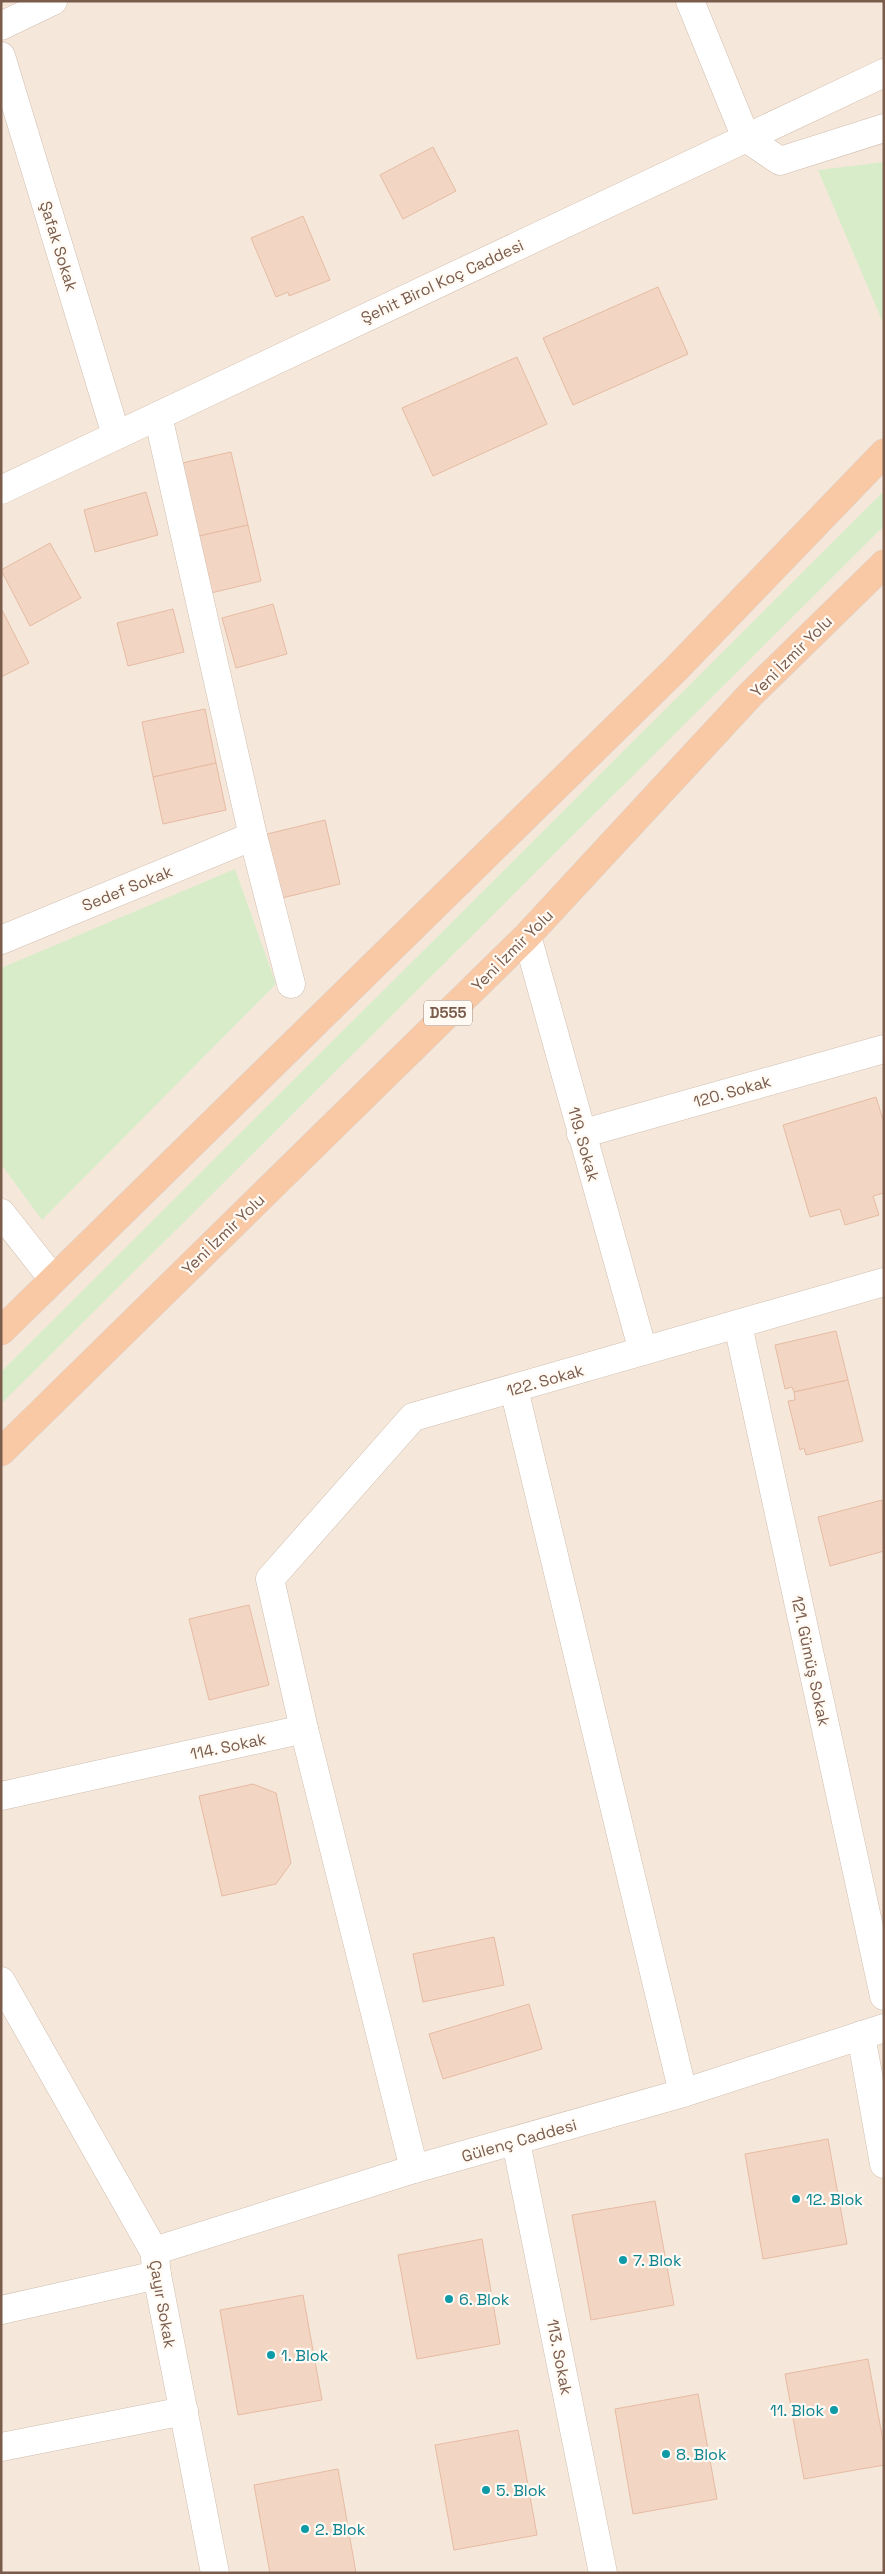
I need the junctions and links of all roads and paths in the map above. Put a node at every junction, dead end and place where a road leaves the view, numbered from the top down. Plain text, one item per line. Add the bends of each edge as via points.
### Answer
1 (54, 1) edge
2 (690, 1) edge
3 (1, 26) edge
4 (1, 56) edge
5 (884, 73) edge
6 (10, 120) edge
7 (884, 128) edge
8 (746, 138) junction
9 (158, 416) junction
10 (116, 435) junction
11 (884, 453) edge
12 (1, 490) edge
13 (884, 564) edge
14 (253, 836) junction
15 (527, 936) junction
16 (1, 940) edge
17 (291, 984) dead end
18 (884, 1049) edge
19 (581, 1134) junction
20 (1, 1213) edge
21 (53, 1279) junction
22 (884, 1282) edge
23 (738, 1326) junction
24 (1, 1331) edge
25 (643, 1351) junction
26 (514, 1390) junction
27 (1, 1452) edge
28 (304, 1729) junction
29 (1, 1796) edge
30 (1, 1980) edge
31 (884, 1996) edge
32 (873, 2032) edge
33 (683, 2093) junction
34 (516, 2142) junction
35 (884, 2164) edge
36 (414, 2169) junction
37 (156, 2263) junction
38 (1, 2310) edge
39 (184, 2411) junction
40 (1, 2447) edge
41 (216, 2573) edge
42 (603, 2573) edge

1 - 3 street
2 - 8 street
4 - 6 street, Şafak Sokak
5 - 8 street, Şehit Birol Koç Caddesi
6 - 10 street, Şafak Sokak
7 - 8 street via 780,161
8 - 9 street, Şehit Birol Koç Caddesi
9 - 10 street, Şehit Birol Koç Caddesi
9 - 14 street
10 - 12 street, Şehit Birol Koç Caddesi
11 - 21 highway via 676,669
13 - 15 highway, Yeni İzmir Yolu / D555 via 752,694
14 - 16 street, Sedef Sokak
14 - 17 street
15 - 19 street, 119. Sokak
15 - 27 highway, Yeni İzmir Yolu / D555
18 - 19 street, 120. Sokak
19 - 25 street, 119. Sokak
20 - 21 street
21 - 24 highway
22 - 23 street, 122. Sokak
23 - 25 street, 122. Sokak
23 - 31 street, 121. Gümüş Sokak
25 - 26 street, 122. Sokak
26 - 28 street, 122. Sokak via 413,1418 270,1579
26 - 33 street
28 - 29 street, 114. Sokak
28 - 36 street
30 - 37 street, Çayır Sokak
32 - 33 street, Gülenç Caddesi
32 - 35 street
33 - 34 street, Gülenç Caddesi
34 - 36 street, Gülenç Caddesi
34 - 42 street, 113. Sokak
36 - 37 street, Gülenç Caddesi
37 - 38 street, Gülenç Caddesi
37 - 39 street, Çayır Sokak
39 - 40 street
39 - 41 street, Çayır Sokak

